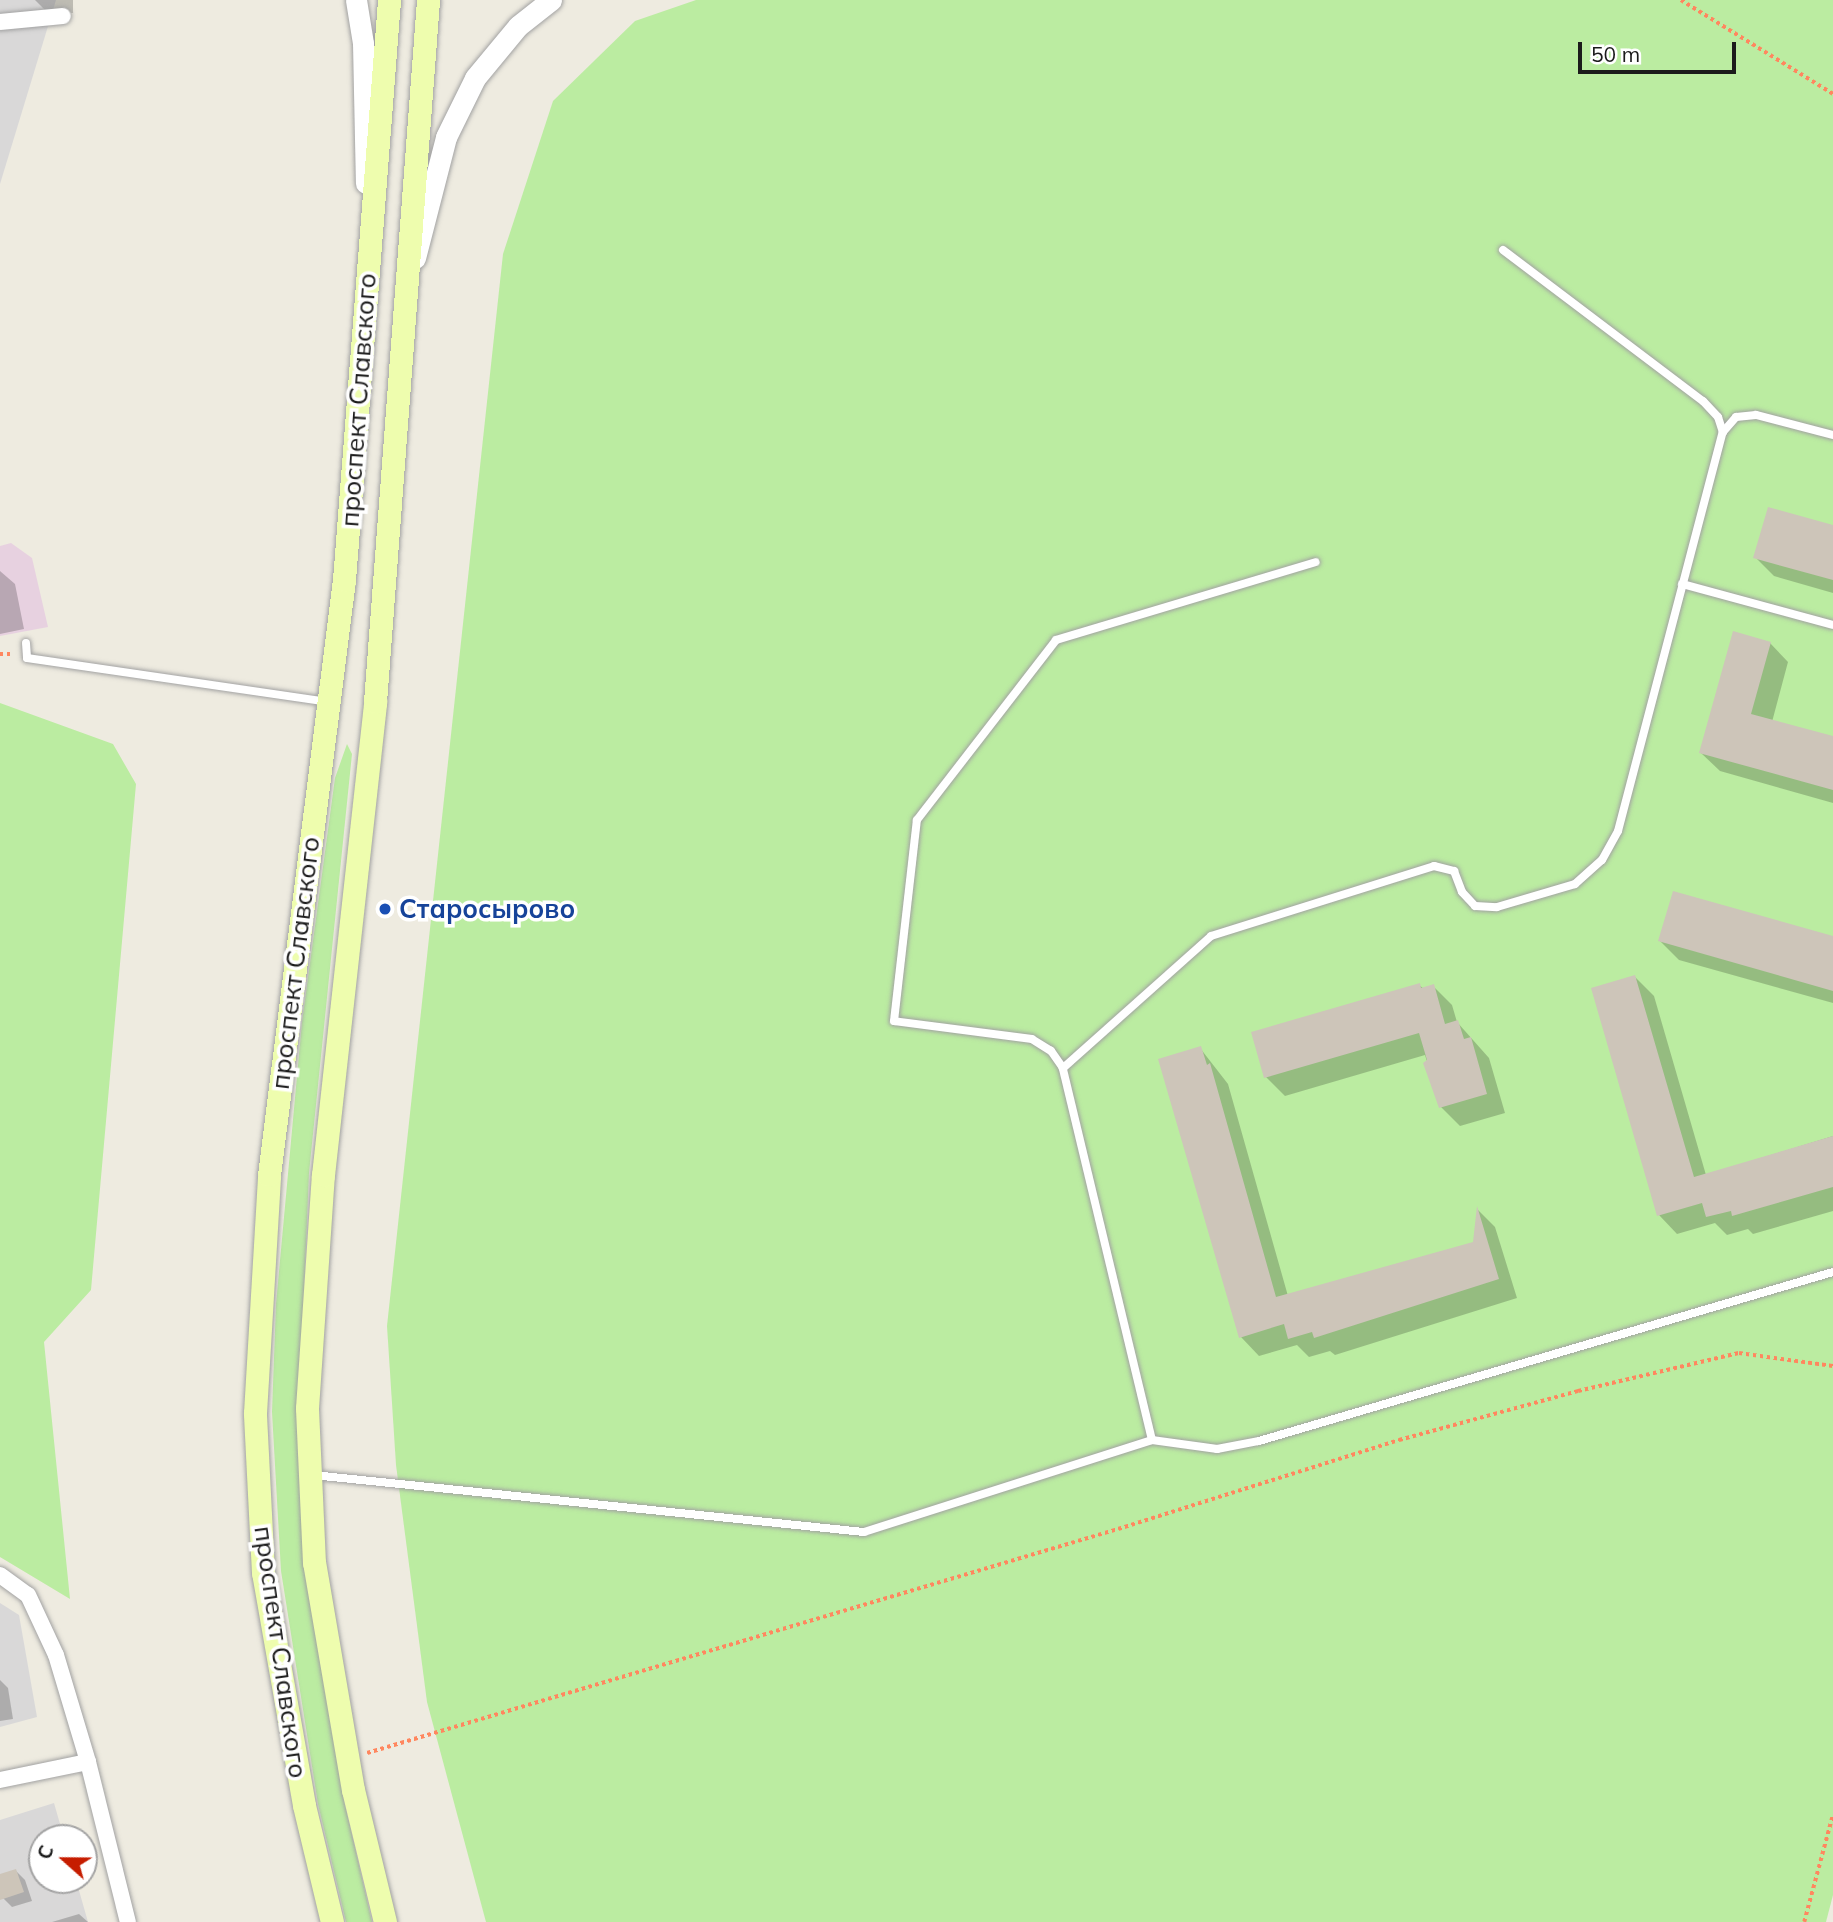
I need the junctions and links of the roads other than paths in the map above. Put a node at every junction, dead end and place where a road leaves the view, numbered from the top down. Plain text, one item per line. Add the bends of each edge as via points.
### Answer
1 (356, 0) edge
2 (389, 0) edge
3 (428, 0) edge
4 (551, 0) edge
5 (64, 16) dead end
6 (0, 22) edge
7 (1503, 250) dead end
8 (368, 277) junction
9 (409, 284) junction
10 (1723, 432) junction
11 (1833, 435) edge
12 (1316, 562) dead end
13 (1682, 584) junction
14 (1833, 625) edge
15 (26, 643) dead end
16 (328, 702) junction
17 (1063, 1068) junction
18 (1833, 1272) edge
19 (1152, 1440) junction
20 (310, 1475) junction
21 (0, 1575) edge
22 (88, 1762) junction
23 (0, 1780) edge
24 (128, 1922) edge
25 (332, 1922) edge
26 (384, 1922) edge

1 - 8 street via 363,43
2 - 8 main road, проспект Славского
3 - 9 main road, проспект Славского
4 - 9 street via 518,26 469,90 446,137
5 - 6 street
7 - 10 lane via 1703,401 1718,417
8 - 16 main road, проспект Славского via 344,580
9 - 20 main road, проспект Славского via 375,702 323,1175 307,1408
10 - 11 lane via 1736,417 1756,415
10 - 13 lane
12 - 17 lane via 1056,640 918,820 894,1021 1032,1039 1051,1051
13 - 14 lane
13 - 17 lane via 1618,831 1602,860 1574,884 1497,907 1475,906 1462,892 1454,871 1434,866 1211,936
15 - 16 lane via 27,658
16 - 25 main road, проспект Славского via 270,1175 255,1413 263,1573 304,1805
17 - 19 lane
18 - 19 lane via 1259,1441 1217,1449
19 - 20 lane via 864,1532
20 - 26 main road, проспект Славского via 314,1563 347,1758
21 - 22 street via 28,1595 56,1656
22 - 23 street
22 - 24 street

